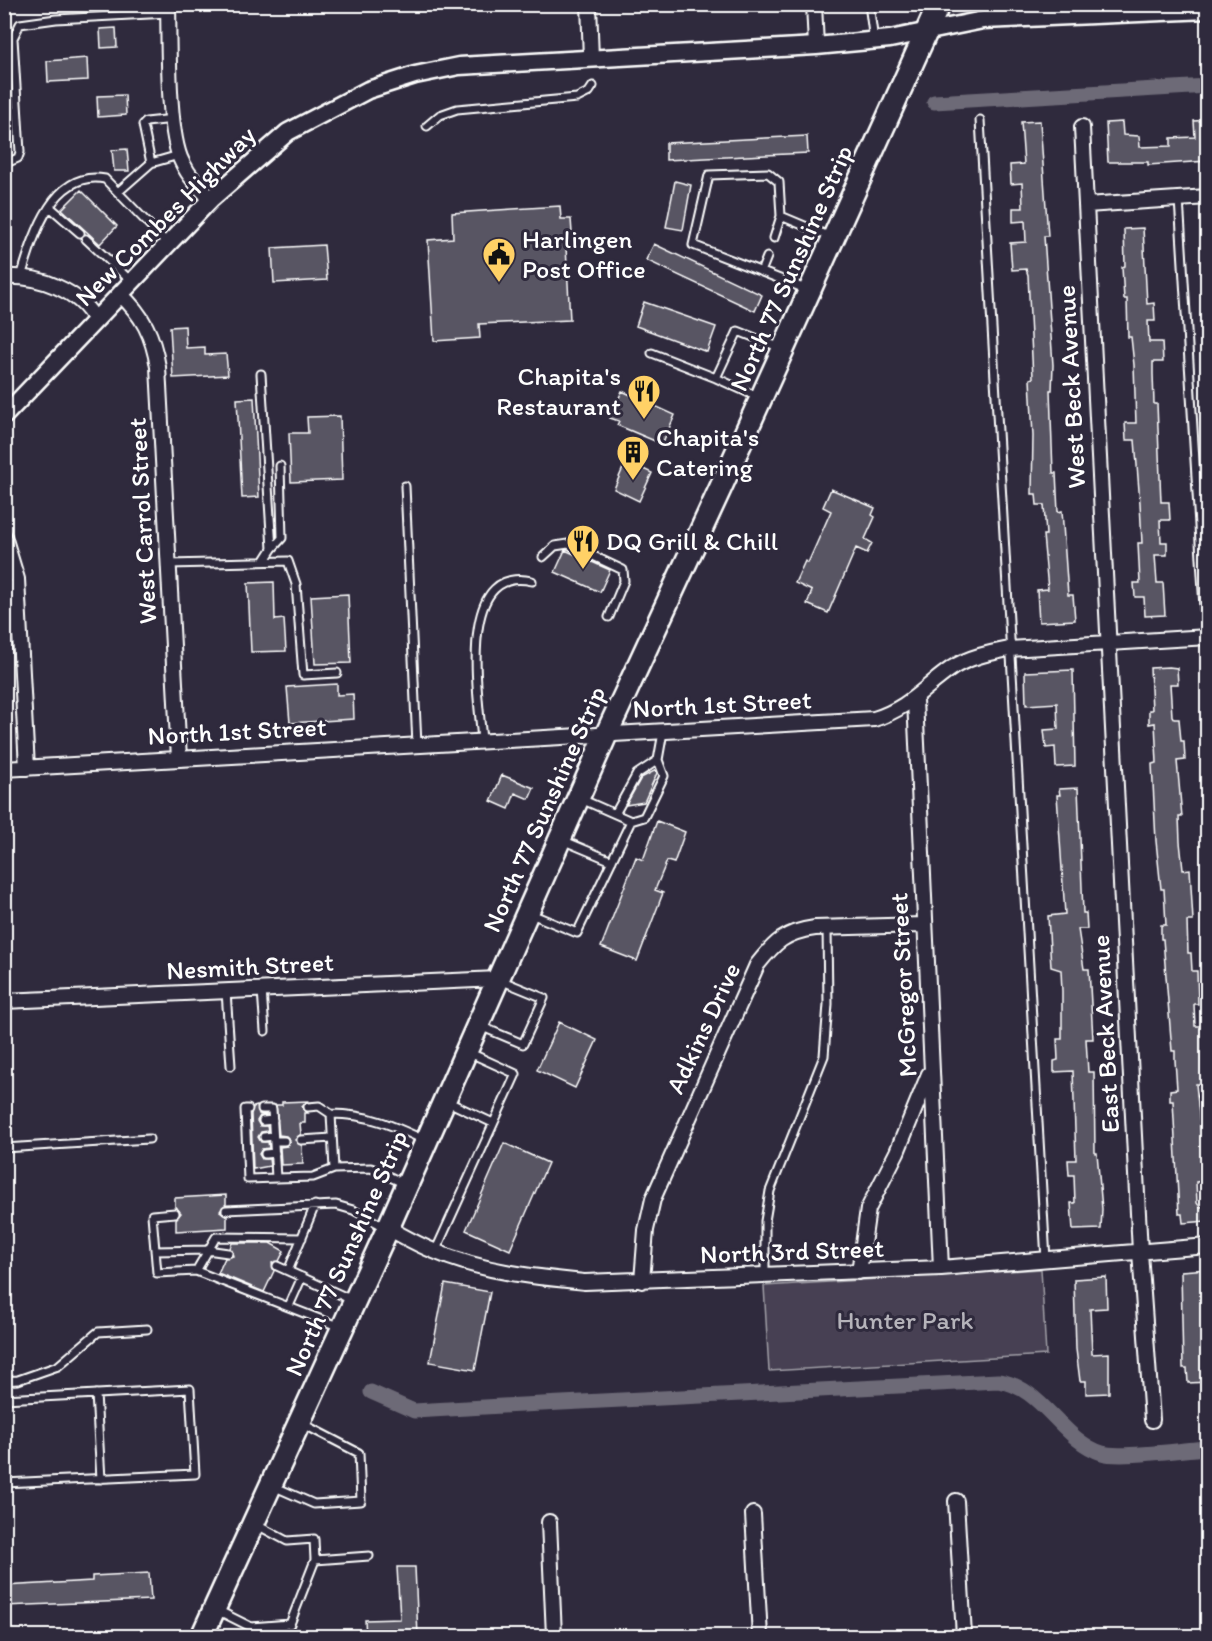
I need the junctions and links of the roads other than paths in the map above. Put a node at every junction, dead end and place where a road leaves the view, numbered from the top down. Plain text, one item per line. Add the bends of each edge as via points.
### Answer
1 (589, 4) edge
2 (814, 4) edge
3 (869, 4) edge
4 (939, 4) edge
5 (168, 9) edge
6 (1111, 10) edge
7 (1208, 10) edge
8 (927, 31) junction
9 (874, 40) junction
10 (816, 46) junction
11 (591, 59) junction
12 (592, 86) dead end
13 (174, 119) junction
14 (980, 120) dead end
15 (427, 126) dead end
16 (1082, 127) dead end
17 (179, 155) junction
18 (151, 163) junction
19 (4, 164) edge
20 (118, 192) junction
21 (1208, 197) edge
22 (211, 199) junction
23 (1179, 199) junction
24 (1086, 204) junction
25 (50, 207) junction
26 (781, 216) junction
27 (774, 238) dead end
28 (834, 238) junction
29 (168, 244) junction
30 (767, 257) dead end
31 (761, 272) junction
32 (4, 277) edge
33 (21, 277) junction
34 (126, 288) junction
35 (810, 290) junction
36 (95, 321) junction
37 (783, 349) junction
38 (651, 352) dead end
39 (261, 374) dead end
40 (716, 378) junction
41 (761, 398) junction
42 (4, 416) edge
43 (280, 466) dead end
44 (405, 486) dead end
45 (4, 536) edge
46 (272, 549) junction
47 (543, 557) dead end
48 (265, 560) junction
49 (169, 564) junction
50 (532, 581) dead end
51 (609, 617) dead end
52 (1207, 638) edge
53 (1108, 644) junction
54 (1009, 649) junction
55 (337, 672) dead end
56 (1208, 672) edge
57 (915, 700) junction
58 (663, 732) junction
59 (606, 735) junction
60 (482, 742) junction
61 (417, 745) junction
62 (179, 758) junction
63 (658, 760) junction
64 (27, 768) junction
65 (4, 769) edge
66 (578, 798) junction
67 (615, 814) junction
68 (631, 820) junction
69 (560, 840) junction
70 (612, 861) junction
71 (527, 913) junction
72 (923, 925) junction
73 (828, 928) junction
74 (498, 979) junction
75 (262, 990) junction
76 (226, 991) junction
77 (4, 1001) edge
78 (477, 1025) junction
79 (265, 1031) dead end
80 (466, 1051) junction
81 (231, 1066) dead end
82 (931, 1069) junction
83 (444, 1100) junction
84 (308, 1107) dead end
85 (262, 1108) dead end
86 (282, 1108) dead end
87 (248, 1109) dead end
88 (272, 1109) junction
89 (332, 1114) junction
90 (273, 1120) junction
91 (263, 1121) dead end
92 (493, 1123) junction
93 (264, 1137) dead end
94 (332, 1138) junction
95 (149, 1139) dead end
96 (274, 1139) junction
97 (284, 1140) dead end
98 (301, 1140) dead end
99 (426, 1141) junction
100 (4, 1148) edge
101 (274, 1153) junction
102 (265, 1154) dead end
103 (334, 1169) junction
104 (276, 1178) junction
105 (407, 1185) junction
106 (315, 1205) junction
107 (226, 1210) dead end
108 (175, 1213) dead end
109 (388, 1228) junction
110 (302, 1238) junction
111 (1208, 1246) edge
112 (207, 1250) junction
113 (155, 1251) junction
114 (435, 1252) junction
115 (1140, 1252) junction
116 (228, 1253) dead end
117 (1046, 1260) junction
118 (276, 1266) dead end
119 (941, 1268) junction
120 (288, 1270) junction
121 (196, 1271) junction
122 (859, 1272) junction
123 (765, 1276) junction
124 (302, 1277) junction
125 (642, 1281) junction
126 (354, 1302) junction
127 (289, 1306) junction
128 (342, 1328) junction
129 (147, 1329) dead end
130 (4, 1381) edge
131 (96, 1394) junction
132 (4, 1399) edge
133 (1152, 1420) dead end
134 (300, 1422) junction
135 (100, 1479) junction
136 (4, 1484) edge
137 (271, 1485) junction
138 (956, 1501) dead end
139 (753, 1515) dead end
140 (549, 1522) dead end
141 (254, 1524) junction
142 (369, 1556) dead end
143 (315, 1560) junction
144 (215, 1609) junction
145 (202, 1636) edge
146 (554, 1636) edge
147 (760, 1636) edge
148 (964, 1636) edge

1 - 11 street
2 - 10 street
3 - 9 lane
4 - 8 main road, North 77 Sunshine Strip
5 - 13 street
5 - 19 lane via 20,24 13,38 20,152 18,158
6 - 7 street, New Combes Highway
6 - 8 street, New Combes Highway via 983,20
8 - 9 street, New Combes Highway
8 - 28 main road, North 77 Sunshine Strip
9 - 10 street, New Combes Highway
10 - 11 street, New Combes Highway
11 - 22 street, New Combes Highway via 459,66 368,90 288,132
12 - 15 lane via 576,98 457,109 440,115
13 - 17 street
13 - 18 lane via 143,125
14 - 54 lane
16 - 24 street, West Beck Avenue
17 - 18 lane
17 - 22 street via 196,184
18 - 20 lane
20 - 25 lane via 105,179 80,178 56,197
20 - 29 lane
21 - 23 street
22 - 29 street, New Combes Highway
23 - 24 street
23 - 52 lane
24 - 53 street, West Beck Avenue
25 - 33 lane via 34,237
25 - 34 lane via 83,236
26 - 27 lane
26 - 28 lane
26 - 31 lane via 779,182 768,173 709,175 693,245
28 - 35 main road, North 77 Sunshine Strip
29 - 34 street, New Combes Highway
30 - 31 lane
31 - 35 lane
32 - 33 street
33 - 36 street via 62,289 91,311
34 - 36 street, New Combes Highway
34 - 49 street, West Carrol Street via 155,349
35 - 37 main road, North 77 Sunshine Strip
36 - 42 street, New Combes Highway
37 - 40 lane via 738,330
37 - 41 main road, North 77 Sunshine Strip
38 - 40 lane
39 - 46 lane
40 - 41 lane
41 - 59 main road, North 77 Sunshine Strip
43 - 46 lane via 282,538
44 - 61 lane
45 - 64 street via 17,579
46 - 48 lane
47 - 51 lane via 555,546 568,544 623,570 624,581
48 - 49 lane
48 - 55 lane via 288,561 296,584 303,675
49 - 62 street, West Carrol Street
50 - 60 lane via 517,578 500,584 480,617 476,642
52 - 53 street, North 1st Street
52 - 56 lane
53 - 54 street, North 1st Street
53 - 115 street, East Beck Avenue
54 - 57 street, North 1st Street via 986,653 952,668
54 - 117 lane
57 - 58 street, North 1st Street via 874,719
57 - 72 street, McGregor Street
58 - 59 street, North 1st Street
58 - 63 lane
59 - 60 street, North 1st Street
59 - 66 main road, North 77 Sunshine Strip
60 - 61 street, North 1st Street
61 - 62 street, North 1st Street
62 - 64 street, North 1st Street
63 - 67 lane via 637,774
63 - 68 lane via 664,776 652,792 644,817
64 - 65 street, North 1st Street
66 - 67 lane
66 - 69 main road, North 77 Sunshine Strip
67 - 68 lane
68 - 70 lane
69 - 70 lane
69 - 71 main road, North 77 Sunshine Strip
70 - 71 lane via 577,933
71 - 74 main road, North 77 Sunshine Strip
72 - 73 street, Adkins Drive
72 - 82 street, McGregor Street
73 - 123 lane via 824,1056 770,1191 765,1221
73 - 125 street, Adkins Drive via 801,930 776,941 757,965 653,1199 645,1230
74 - 75 street, Nesmith Street
74 - 78 main road, North 77 Sunshine Strip
74 - 78 lane via 544,998 523,1044
75 - 76 street, Nesmith Street
75 - 79 lane
76 - 77 street, Nesmith Street
76 - 81 lane
78 - 80 main road, North 77 Sunshine Strip
80 - 83 main road, North 77 Sunshine Strip
80 - 92 lane via 516,1074
82 - 119 street, McGregor Street
82 - 122 street via 897,1152 868,1209
83 - 92 lane
83 - 99 main road, North 77 Sunshine Strip
84 - 89 lane via 319,1106
85 - 88 lane
86 - 88 lane
87 - 104 lane via 248,1179
88 - 90 lane
89 - 94 lane
89 - 99 lane via 357,1114
90 - 91 lane
90 - 96 lane
92 - 114 lane
93 - 96 lane
94 - 98 lane
94 - 103 lane
95 - 100 lane
96 - 97 lane
96 - 101 lane
99 - 105 main road, North 77 Sunshine Strip
101 - 102 lane
101 - 104 lane
103 - 104 lane via 313,1176
103 - 105 lane via 371,1168
105 - 109 main road, North 77 Sunshine Strip
106 - 107 lane
106 - 109 lane via 353,1210
106 - 110 lane
108 - 113 lane via 152,1215
109 - 114 street, North 3rd Street
109 - 126 main road, North 77 Sunshine Strip
110 - 112 lane via 216,1237
110 - 120 lane
111 - 115 street, North 3rd Street
112 - 113 lane
112 - 116 lane
112 - 121 lane
113 - 121 lane via 157,1273
114 - 125 street, North 3rd Street via 528,1277
115 - 117 street, North 3rd Street
115 - 133 street, East Beck Avenue
117 - 119 street, North 3rd Street
118 - 120 lane
119 - 122 street, North 3rd Street
120 - 124 lane
121 - 127 lane
122 - 123 street, North 3rd Street
123 - 125 street, North 3rd Street
124 - 126 lane
124 - 127 lane
126 - 128 main road, North 77 Sunshine Strip
127 - 128 lane
128 - 134 main road, North 77 Sunshine Strip
129 - 130 lane via 98,1332 58,1366
131 - 132 lane
131 - 135 lane
131 - 135 lane via 190,1389 195,1474
134 - 137 main road, North 77 Sunshine Strip
134 - 137 lane via 359,1453 361,1501 314,1504
135 - 136 lane
137 - 141 main road, North 77 Sunshine Strip
138 - 148 street
139 - 147 street
140 - 146 street
141 - 143 lane via 287,1540 314,1539
141 - 144 main road, North 77 Sunshine Strip
142 - 143 lane
143 - 144 lane via 290,1624 251,1627
144 - 145 main road, North 77 Sunshine Strip

